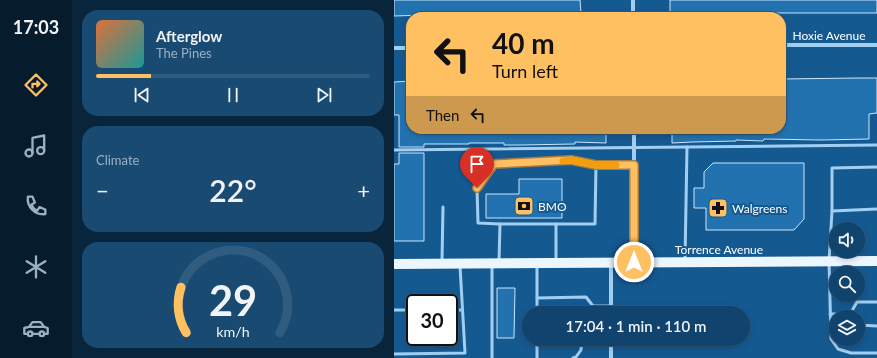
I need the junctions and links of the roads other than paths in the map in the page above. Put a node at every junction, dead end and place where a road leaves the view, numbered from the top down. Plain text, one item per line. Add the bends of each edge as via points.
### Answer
1 (633, 0) edge
2 (633, 12) edge
3 (786, 45) edge
4 (877, 45) edge
5 (394, 48) edge
6 (406, 48) edge
7 (634, 134) edge
8 (877, 146) edge
9 (634, 147) junction
10 (687, 147) junction
11 (394, 150) edge
12 (596, 165) junction
13 (634, 165) junction
14 (877, 167) edge
15 (443, 207) dead end
16 (877, 209) edge
17 (832, 211) junction
18 (500, 224) junction
19 (556, 224) junction
20 (829, 261) junction
21 (877, 261) edge
22 (634, 262) junction
23 (685, 262) junction
24 (537, 263) junction
25 (556, 263) junction
26 (610, 263) junction
27 (394, 264) edge
28 (442, 264) junction
29 (460, 264) junction
30 (496, 264) junction
31 (537, 298) junction
32 (877, 302) edge
33 (537, 306) edge
34 (593, 306) edge
35 (611, 306) edge
36 (394, 310) edge
37 (406, 310) edge
38 (458, 310) edge
39 (462, 310) junction
40 (830, 310) edge
41 (854, 310) edge
42 (865, 325) edge
43 (877, 326) edge
44 (537, 346) edge
45 (581, 346) edge
46 (611, 346) edge
47 (836, 346) edge
48 (877, 353) edge
49 (394, 354) edge
50 (492, 358) edge
51 (537, 358) edge
52 (573, 358) edge
53 (611, 358) edge

1 - 2 street
3 - 4 street, Hoxie Avenue
5 - 6 street
7 - 9 street
8 - 10 lane
9 - 10 lane
9 - 11 lane
9 - 13 street
10 - 23 lane
12 - 13 lane
12 - 18 lane via 571,160 494,164 477,188 478,223
12 - 19 lane via 595,224
13 - 22 street
14 - 17 lane via 832,168
15 - 28 lane
16 - 17 lane
17 - 20 lane
18 - 19 lane
18 - 30 lane
19 - 25 lane
20 - 21 main road, Torrence Avenue
20 - 23 main road, Torrence Avenue
20 - 40 lane
22 - 23 main road, Torrence Avenue
22 - 26 main road, Torrence Avenue
24 - 25 main road, Torrence Avenue
24 - 30 main road, Torrence Avenue
24 - 31 lane
25 - 26 main road, Torrence Avenue
26 - 35 street
27 - 28 main road, Torrence Avenue
28 - 29 main road, Torrence Avenue
29 - 30 main road, Torrence Avenue
29 - 39 lane
30 - 50 lane
31 - 33 lane
31 - 34 lane via 586,297
32 - 41 lane via 857,302
36 - 37 lane
38 - 39 lane
39 - 49 lane via 465,353
42 - 43 lane
44 - 51 lane
45 - 52 lane
46 - 53 street
47 - 48 lane via 851,353

